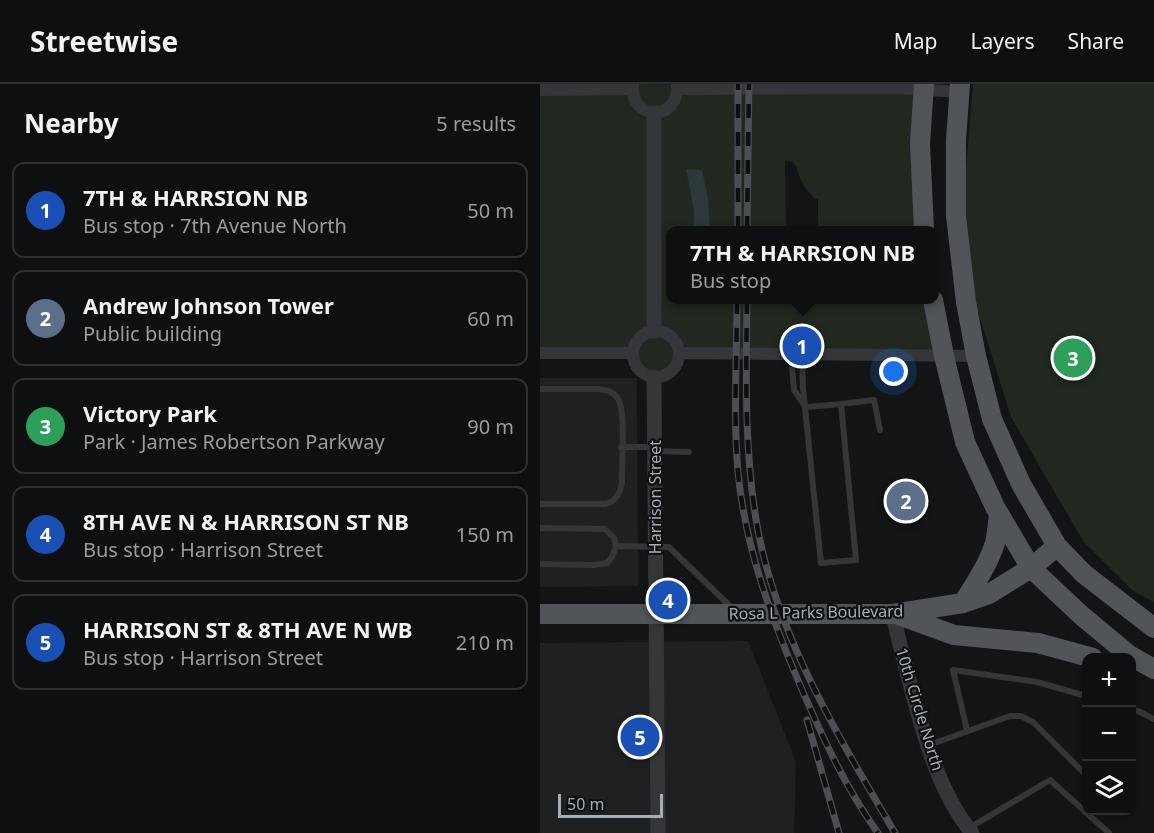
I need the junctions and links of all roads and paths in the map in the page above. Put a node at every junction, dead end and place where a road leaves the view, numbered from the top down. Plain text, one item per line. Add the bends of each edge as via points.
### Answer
1 (811, 86) edge
2 (924, 86) edge
3 (632, 87) edge
4 (677, 87) edge
5 (960, 88) edge
6 (540, 90) edge
7 (654, 113) junction
8 (924, 226) edge
9 (934, 304) edge
10 (654, 331) junction
11 (540, 353) edge
12 (632, 353) junction
13 (679, 353) junction
14 (797, 353) junction
15 (944, 356) junction
16 (976, 356) junction
17 (654, 377) junction
18 (540, 389) edge
19 (842, 404) junction
20 (806, 407) junction
21 (880, 430) dead end
22 (621, 447) junction
23 (654, 449) junction
24 (690, 452) dead end
25 (540, 504) edge
26 (999, 514) junction
27 (540, 528) edge
28 (616, 546) junction
29 (655, 546) junction
30 (1057, 546) junction
31 (540, 564) edge
32 (1031, 568) junction
33 (963, 603) junction
34 (656, 613) junction
35 (738, 613) junction
36 (540, 614) edge
37 (893, 614) junction
38 (1154, 628) edge
39 (1082, 654) edge
40 (1154, 669) edge
41 (1136, 671) edge
42 (1154, 677) edge
43 (1082, 695) edge
44 (1136, 711) edge
45 (1154, 719) edge
46 (967, 730) junction
47 (929, 745) junction
48 (1082, 771) edge
49 (970, 831) edge
50 (658, 833) edge
51 (1109, 833) edge

1 - 2 street
1 - 4 street
2 - 5 street
2 - 8 main road via 920,144
3 - 6 street
3 - 7 street via 639,106
4 - 7 street via 669,108
5 - 16 main road via 956,216
7 - 10 street
9 - 15 main road
10 - 12 street via 641,336
10 - 13 street via 672,338
11 - 12 street
12 - 17 street via 639,370
13 - 14 street
13 - 17 street via 671,371
14 - 15 street
14 - 20 lane
14 - 20 lane via 794,390
15 - 16 street
15 - 26 main road via 965,442
16 - 30 main road via 992,419 1021,484
17 - 23 street, Harrison Street
18 - 22 lane via 599,389 614,394 622,408
19 - 20 lane
19 - 20 lane via 856,560 821,563
19 - 21 lane via 874,400
22 - 23 lane
22 - 25 lane via 622,483 610,503
23 - 24 lane
23 - 29 street, Harrison Street
26 - 32 main road
26 - 33 main road via 987,564
27 - 28 lane via 605,529 612,534
28 - 29 lane
28 - 31 lane via 612,557 603,564
29 - 34 street, Harrison Street
29 - 35 lane via 669,547
30 - 32 main road, Rosa L Parks Boulevard
30 - 38 main road via 1084,574
32 - 33 main road, Rosa L Parks Boulevard via 989,594
32 - 40 main road via 1080,615 1129,655
33 - 37 main road, Rosa L Parks Boulevard
34 - 35 main road, Rosa L Parks Boulevard
34 - 36 main road, Rosa L Parks Boulevard
34 - 50 street, Harrison Street
35 - 37 main road, Rosa L Parks Boulevard
37 - 39 main road via 954,635 1038,643
37 - 47 street, 10th Circle North
41 - 42 main road
43 - 46 lane via 1037,682 953,670
44 - 45 lane
46 - 47 lane
46 - 48 lane via 1021,716 1033,722
47 - 49 street, 10th Circle North via 946,789
49 - 51 lane via 1050,780

